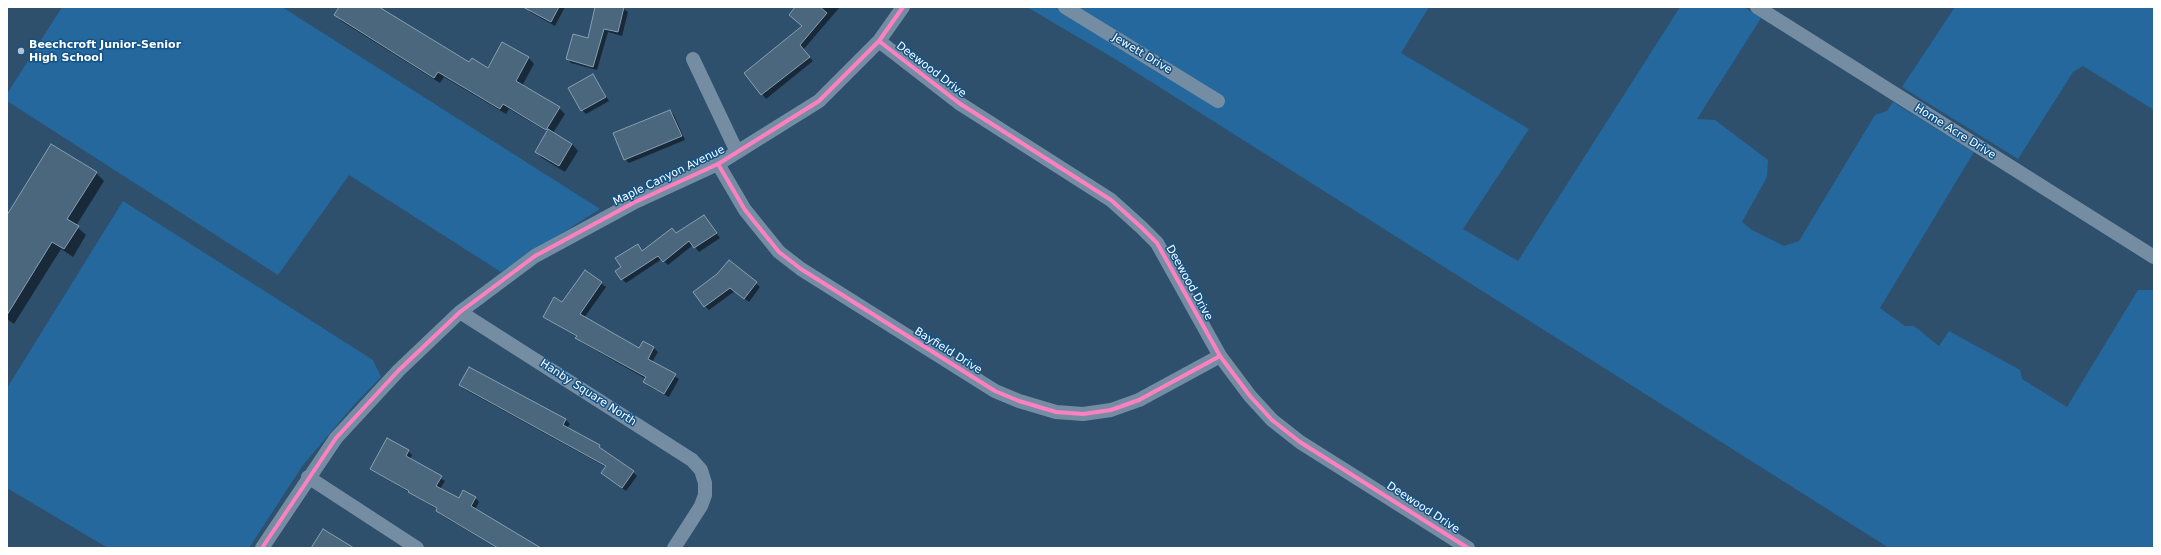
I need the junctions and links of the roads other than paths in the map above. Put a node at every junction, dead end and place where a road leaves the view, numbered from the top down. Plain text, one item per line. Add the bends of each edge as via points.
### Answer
1 (903, 7) edge
2 (1065, 7) edge
3 (1757, 7) edge
4 (879, 42) junction
5 (692, 59) dead end
6 (1218, 100) dead end
7 (737, 152) junction
8 (718, 164) junction
9 (2154, 257) edge
10 (460, 312) junction
11 (1220, 356) junction
12 (308, 477) junction
13 (262, 548) edge
14 (417, 548) edge
15 (674, 548) edge
16 (1468, 548) edge

1 - 4 street, Maple Canyon Avenue
2 - 6 street, Jewett Drive
3 - 9 street, Home Acre Drive
4 - 7 street, Maple Canyon Avenue via 819,101
4 - 11 street, Deewood Drive via 959,103 1111,200 1141,227 1157,243
5 - 7 street
7 - 8 street, Maple Canyon Avenue
8 - 10 street, Maple Canyon Avenue via 633,203 535,256
8 - 11 street, Bayfield Drive via 745,210 778,252 995,391 1019,401 1056,412 1083,414 1110,410 1139,400
10 - 12 street, Maple Canyon Avenue via 399,370 336,438
10 - 15 street, Hanby Square North via 692,460 701,470 705,495 701,506
11 - 16 street, Deewood Drive via 1272,420 1300,442
12 - 13 street, Maple Canyon Avenue
12 - 14 street

